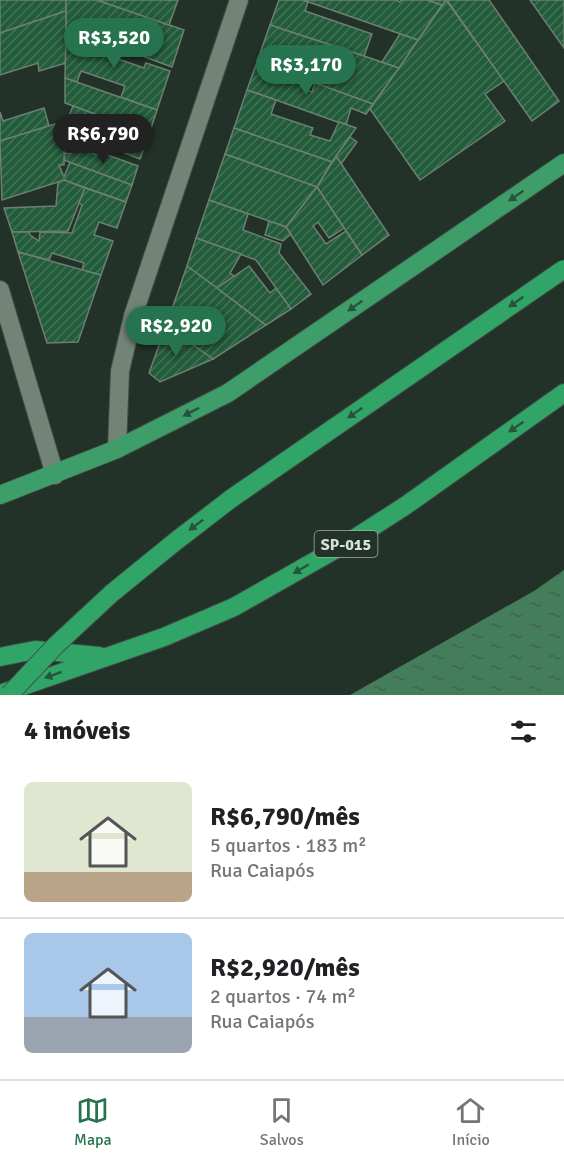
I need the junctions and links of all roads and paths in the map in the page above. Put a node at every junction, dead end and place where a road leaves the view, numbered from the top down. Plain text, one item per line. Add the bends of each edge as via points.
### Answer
1 (239, 0) edge
2 (564, 163) edge
3 (564, 269) edge
4 (0, 290) edge
5 (564, 393) edge
6 (117, 449) junction
7 (55, 475) junction
8 (0, 495) edge
9 (107, 656) junction
10 (0, 657) edge
11 (0, 694) edge
12 (9, 695) edge

1 - 6 street via 133,316 120,371
2 -> 6 highway via 228,393
3 -> 12 highway, bridge via 232,498 112,593
4 - 7 street
5 -> 9 highway, SP-015 via 405,506 290,576 234,607 164,638
6 - 7 highway
7 - 8 highway
9 - 10 highway via 35,650
9 -> 11 highway, SP-015

